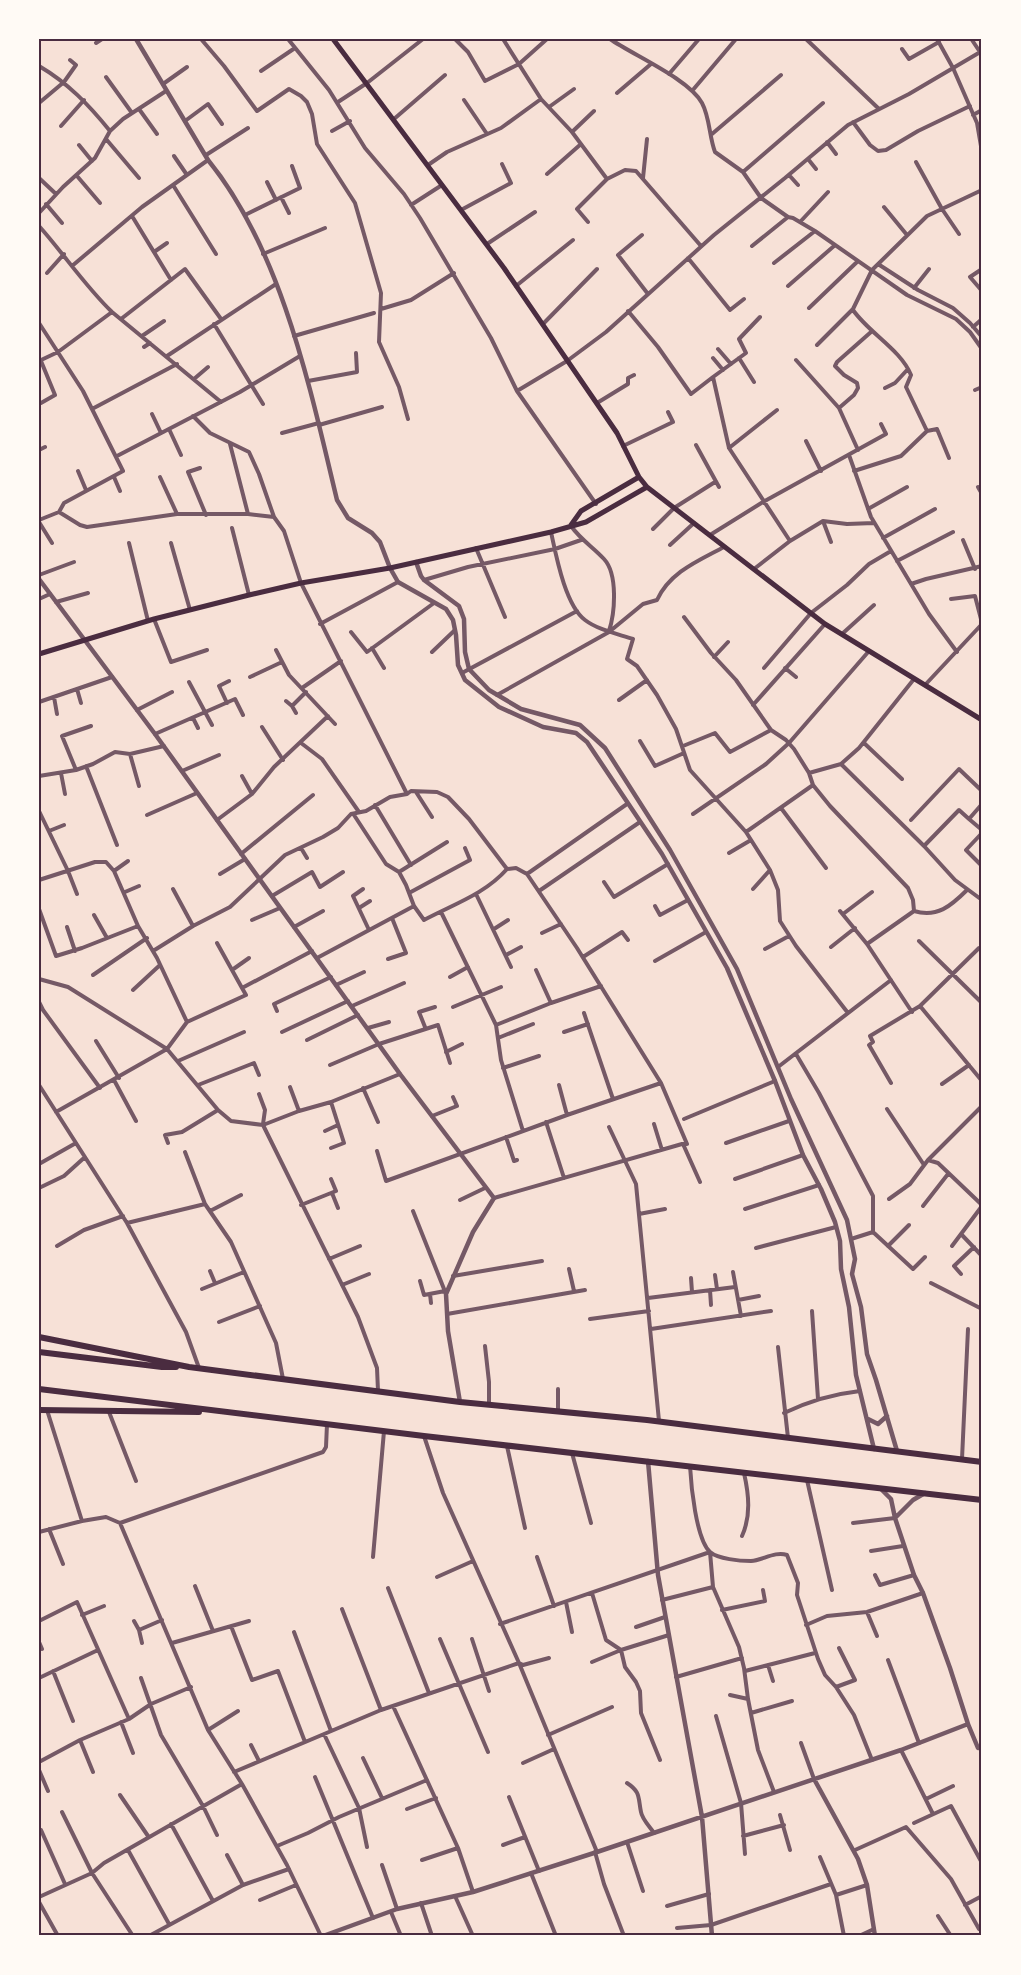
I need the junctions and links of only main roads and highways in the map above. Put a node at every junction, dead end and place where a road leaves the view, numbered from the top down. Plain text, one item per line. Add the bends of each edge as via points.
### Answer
1 (333, 39) edge
2 (639, 477) junction
3 (647, 487) junction
4 (571, 525) junction
5 (39, 654) edge
6 (982, 720) edge
7 (39, 1338) edge
8 (39, 1352) edge
9 (189, 1367) junction
10 (39, 1389) edge
11 (43, 1410) edge
12 (226, 1413) junction
13 (982, 1462) edge
14 (982, 1500) edge

1 - 2 main road via 543,324
2 - 3 main road
2 - 4 main road via 581,512
3 - 4 main road via 586,522
3 - 6 main road via 825,624
4 - 5 main road via 390,568 249,595
7 - 9 main road
8 - 9 main road
9 - 13 main road
10 - 12 main road
11 - 12 main road
12 - 14 main road

